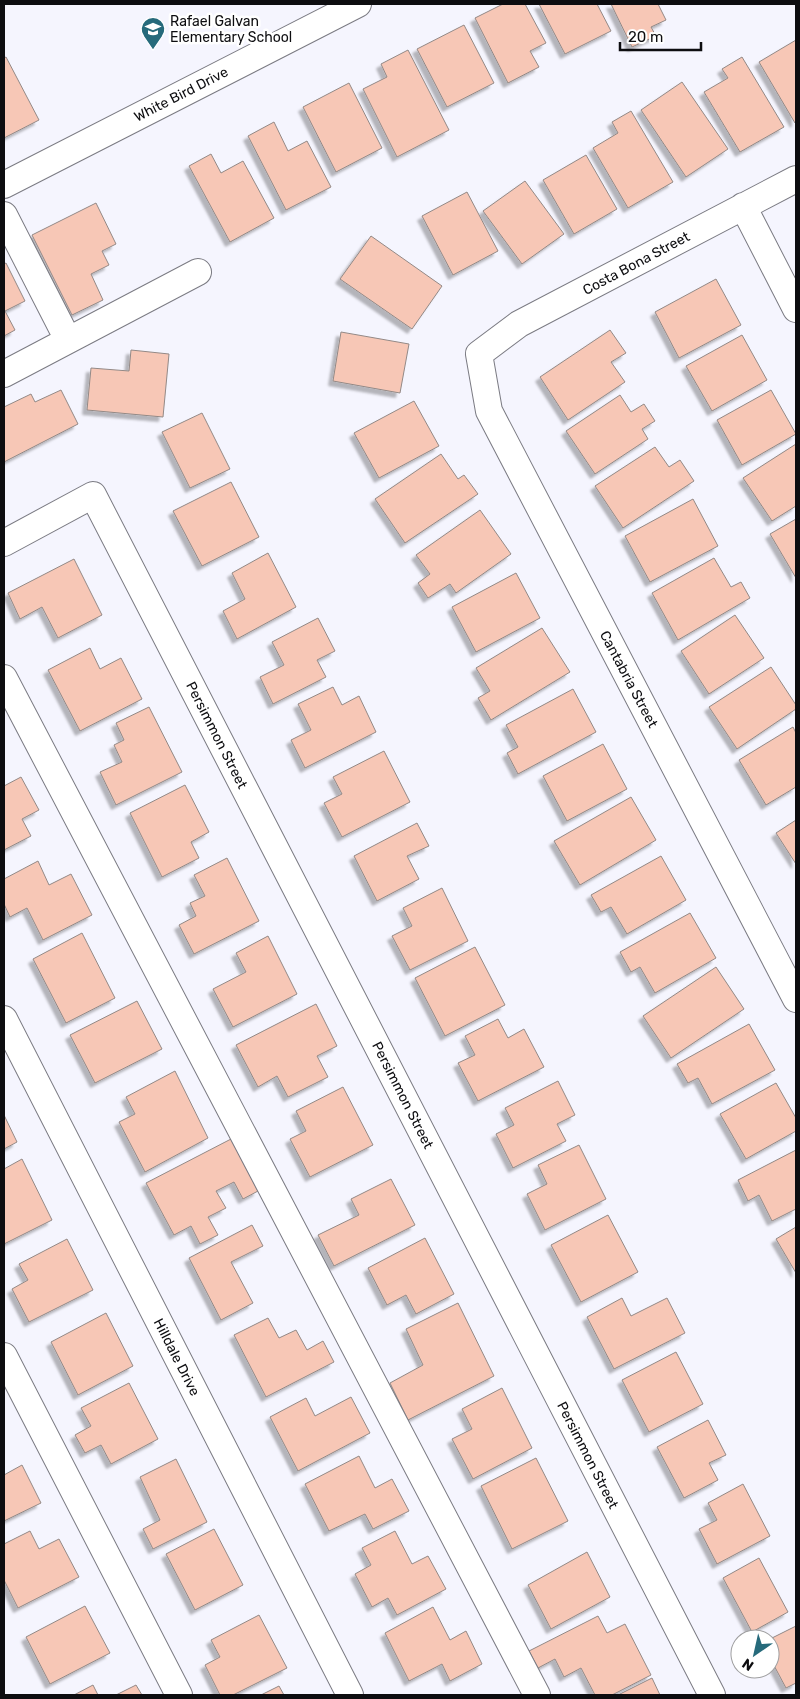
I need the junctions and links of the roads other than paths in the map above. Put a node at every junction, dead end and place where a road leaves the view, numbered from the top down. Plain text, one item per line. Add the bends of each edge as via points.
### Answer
1 (358, 4) edge
2 (796, 179) edge
3 (4, 185) edge
4 (743, 206) junction
5 (4, 215) edge
6 (198, 272) dead end
7 (796, 309) edge
8 (68, 340) junction
9 (479, 354) joint
10 (4, 374) edge
11 (4, 543) edge
12 (4, 678) edge
13 (796, 999) edge
14 (4, 1019) edge
15 (4, 1356) edge
16 (179, 1695) edge
17 (350, 1695) edge
18 (537, 1695) edge
19 (712, 1695) edge

1 - 3 street, White Bird Drive
2 - 4 street, Costa Bona Street
4 - 7 street
4 - 9 street, Costa Bona Street via 519,324
5 - 8 street
6 - 8 street
8 - 10 street
9 - 13 street, Cantabria Street via 489,411
11 - 19 street, Persimmon Street via 93,495
12 - 18 street
14 - 17 street, Hilldale Drive
15 - 16 street

